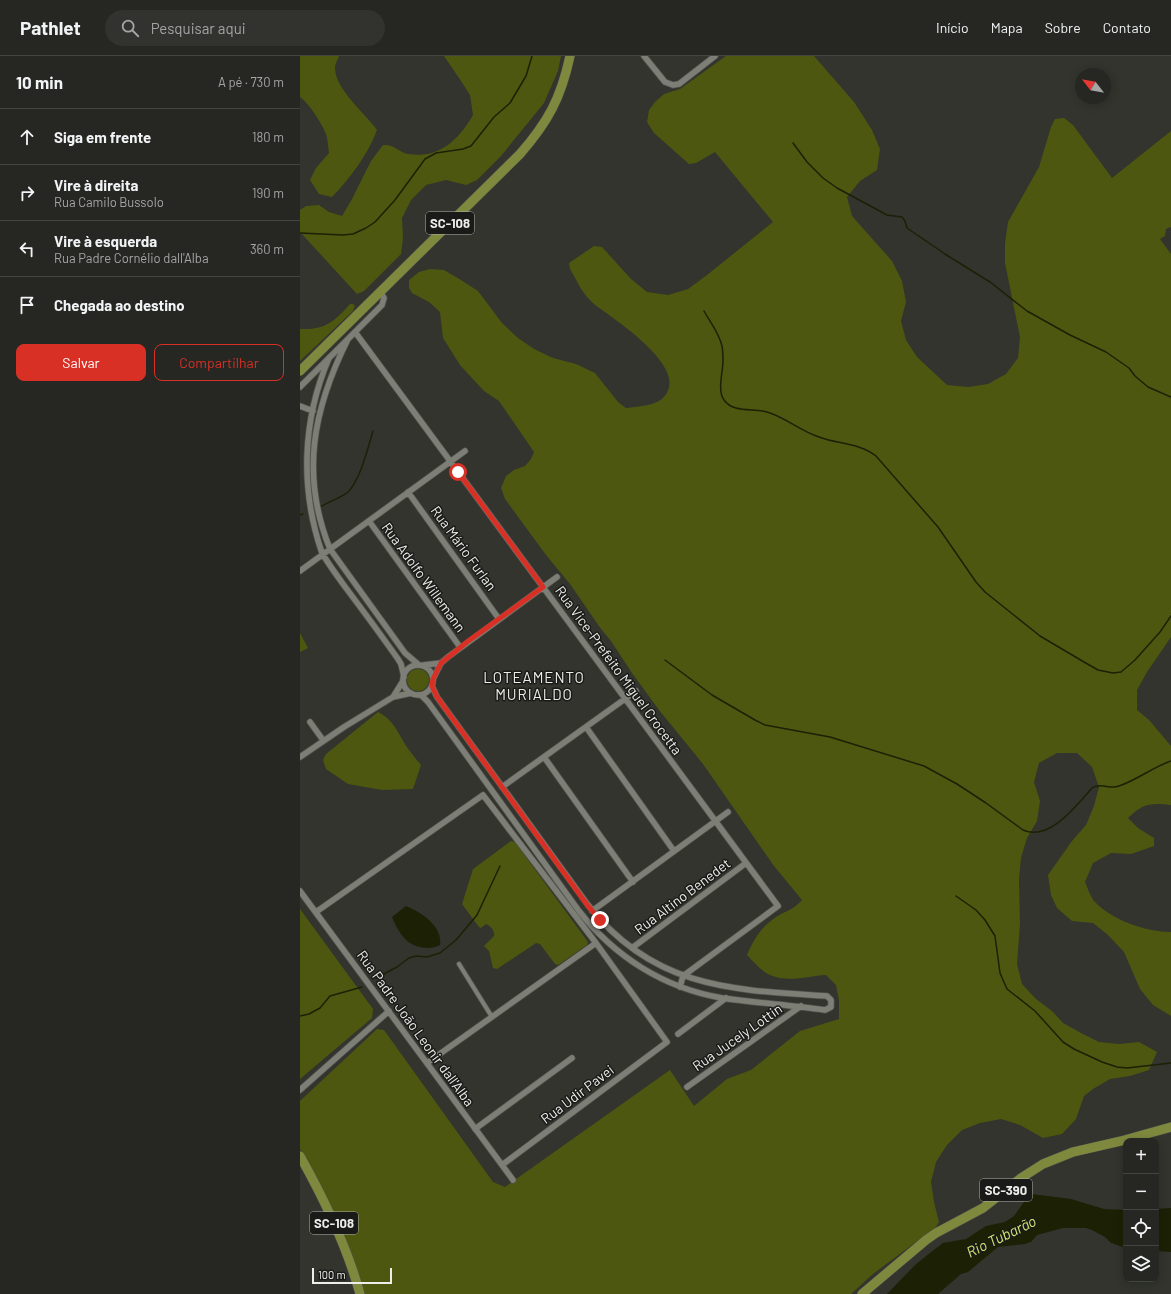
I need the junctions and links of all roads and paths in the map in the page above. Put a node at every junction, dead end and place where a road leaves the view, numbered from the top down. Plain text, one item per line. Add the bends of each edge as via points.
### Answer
1 (570, 56) edge
2 (644, 56) edge
3 (715, 56) edge
4 (380, 292) junction
5 (355, 332) junction
6 (348, 339) junction
7 (329, 358) junction
8 (300, 370) edge
9 (300, 387) edge
10 (300, 406) edge
11 (309, 410) junction
12 (318, 412) junction
13 (465, 451) dead end
14 (451, 461) junction
15 (408, 492) junction
16 (369, 521) junction
17 (330, 549) junction
18 (322, 554) junction
19 (300, 571) edge
20 (557, 577) dead end
21 (543, 587) junction
22 (499, 619) junction
23 (460, 647) junction
24 (441, 663) junction
25 (421, 665) junction
26 (404, 679) junction
27 (433, 679) junction
28 (432, 686) junction
29 (636, 691) dead end
30 (411, 693) junction
31 (421, 695) junction
32 (393, 697) junction
33 (625, 699) junction
34 (310, 722) dead end
35 (586, 727) junction
36 (323, 740) junction
37 (300, 757) edge
38 (544, 757) junction
39 (502, 787) junction
40 (728, 812) dead end
41 (715, 821) junction
42 (674, 851) junction
43 (746, 863) junction
44 (633, 882) junction
45 (300, 891) edge
46 (592, 911) junction
47 (316, 912) junction
48 (596, 943) junction
49 (632, 948) junction
50 (459, 964) dead end
51 (683, 976) junction
52 (680, 987) junction
53 (726, 998) junction
54 (801, 1006) junction
55 (389, 1011) junction
56 (492, 1017) junction
57 (678, 1034) dead end
58 (572, 1058) dead end
59 (427, 1063) junction
60 (687, 1087) dead end
61 (300, 1090) edge
62 (1171, 1127) edge
63 (475, 1129) junction
64 (300, 1156) edge
65 (502, 1165) junction
66 (513, 1180) dead end
67 (360, 1294) edge
68 (862, 1294) edge

1 - 4 main road, SC-108 via 560,92 551,113 536,136 504,171
2 - 3 street via 666,82 673,85 679,84
4 - 5 street via 384,298 382,305
4 - 8 main road, SC-108
5 - 6 street
5 - 14 street, Rua Vice-Prefeito Miguel Crocetta
6 - 7 street
6 - 12 street
7 - 9 street
7 - 11 street
10 - 11 street
11 - 12 street
11 - 18 street via 301,456 301,478 309,524
12 - 17 street via 312,443 310,482 319,522
13 - 14 street
14 - 15 street
14 - 21 street, Rua Vice-Prefeito Miguel Crocetta
15 - 16 street
15 - 22 street, Rua Mário Furlan
16 - 17 street
16 - 23 street, Rua Adolfo Willemann
17 - 18 street
17 - 25 street via 405,653
18 - 19 street
18 - 26 street via 398,659
20 - 21 street
21 - 22 street
21 - 33 street, Rua Vice-Prefeito Miguel Crocetta
22 - 23 street
23 - 24 street
24 - 25 street
24 - 27 street
25 - 26 street via 409,668
25 - 27 street via 429,669
26 - 30 street via 406,688
26 - 32 street
27 - 28 street
28 - 31 street via 428,692
28 - 39 street via 437,697
29 - 33 street
30 - 31 street
30 - 32 street
31 - 52 street via 594,930 631,962
32 - 36 street
33 - 35 street
33 - 41 street, Rua Vice-Prefeito Miguel Crocetta
34 - 36 street
35 - 38 street
35 - 42 street
36 - 37 street
38 - 39 street
38 - 44 street
39 - 46 street
40 - 41 street
41 - 42 street
41 - 43 street, Rua Vice-Prefeito Miguel Crocetta
42 - 44 street
43 - 49 street, Rua Altino Benedet
43 - 51 street, Rua Vice-Prefeito Miguel Crocetta via 778,906
44 - 46 street
45 - 47 street, Rua Padre João Leonir dall'Alba
46 - 49 street
47 - 48 street via 483,795
47 - 55 street, Rua Padre João Leonir dall'Alba
48 - 56 street
48 - 65 street, Rua Udir Pavei via 667,1042
49 - 51 street
50 - 56 street
51 - 52 street
51 - 54 street via 736,989 827,996 832,1002 825,1010
52 - 53 street
53 - 54 street
53 - 57 street
54 - 60 street, Rua Jucely Lottin
55 - 59 street, Rua Padre João Leonir dall'Alba
55 - 61 street
56 - 59 street
58 - 63 street
59 - 63 street, Rua Padre João Leonir dall'Alba
62 - 68 main road, SC-390 via 1073,1152 1043,1164 983,1208 926,1240
63 - 65 street, Rua Padre João Leonir dall'Alba
64 - 67 main road, SC-108 via 339,1235
65 - 66 street, Rua Padre João Leonir dall'Alba

